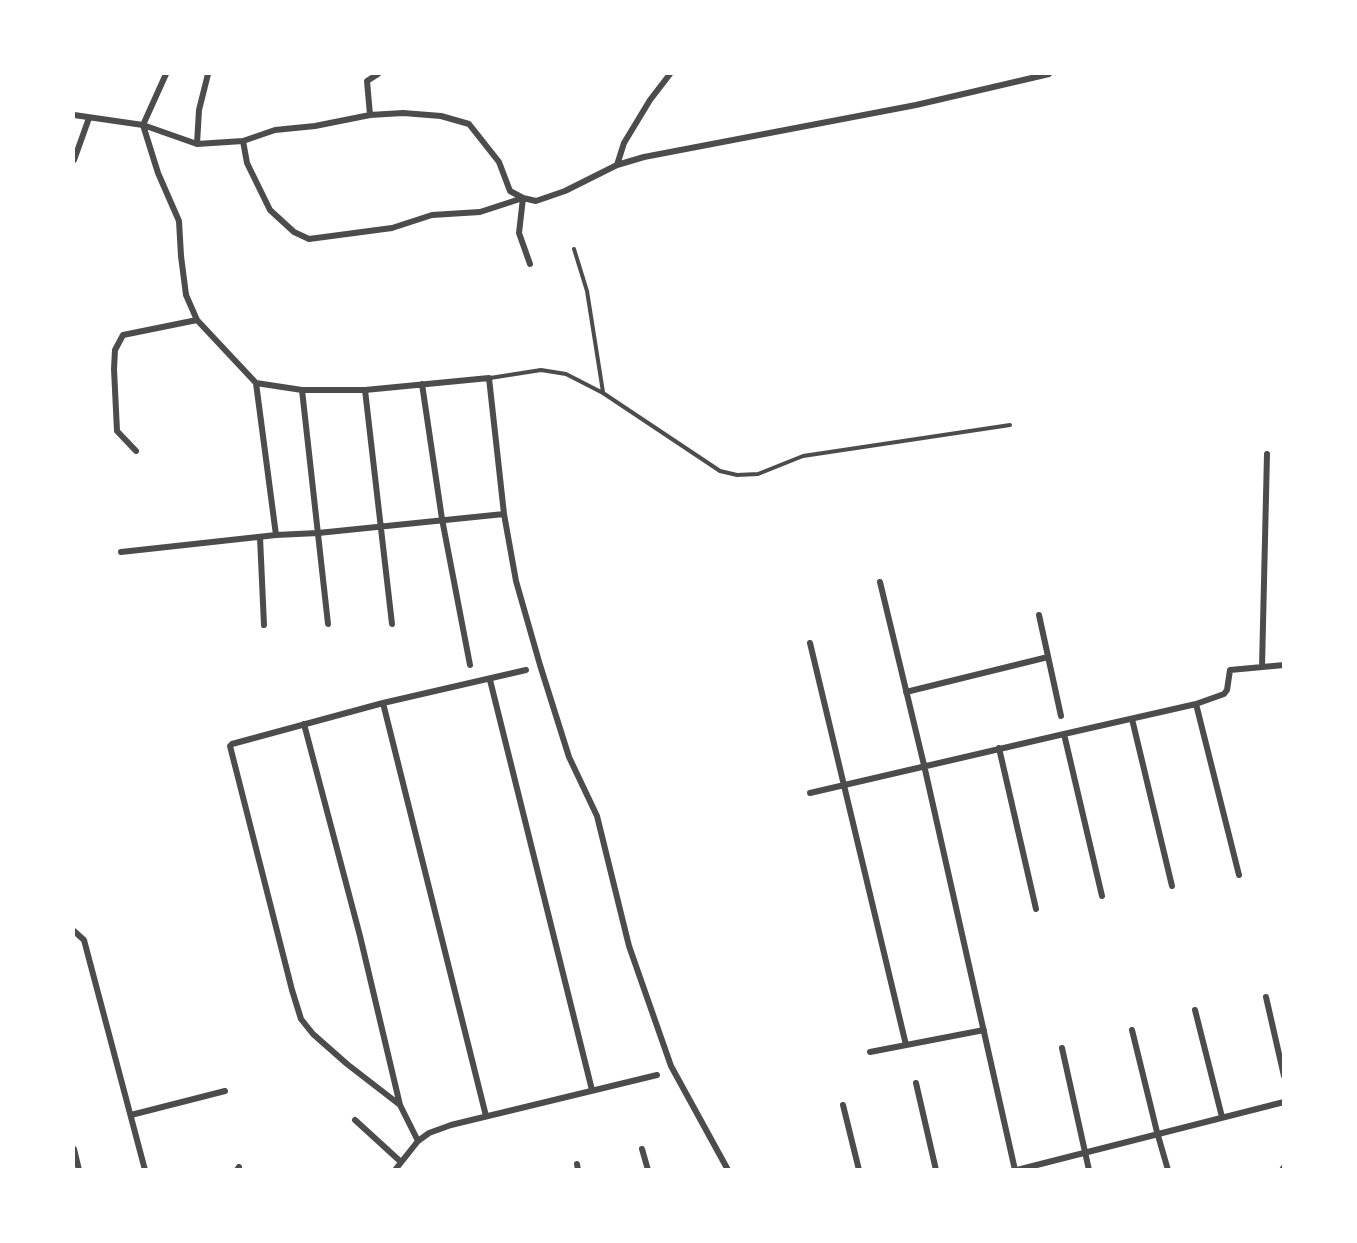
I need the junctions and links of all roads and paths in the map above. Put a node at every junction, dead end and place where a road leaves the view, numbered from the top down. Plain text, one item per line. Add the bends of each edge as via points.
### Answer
1 (166, 74) edge
2 (208, 74) edge
3 (364, 74) edge
4 (378, 74) edge
5 (670, 74) edge
6 (1049, 74) edge
7 (367, 81) junction
8 (370, 115) junction
9 (74, 116) edge
10 (89, 118) junction
11 (143, 124) junction
12 (243, 141) junction
13 (197, 144) junction
14 (74, 160) edge
15 (617, 165) junction
16 (523, 198) junction
17 (574, 249) dead end
18 (530, 264) dead end
19 (197, 320) junction
20 (489, 378) junction
21 (256, 382) junction
22 (422, 384) junction
23 (302, 390) junction
24 (365, 390) junction
25 (603, 393) junction
26 (1010, 425) dead end
27 (136, 451) dead end
28 (1267, 454) dead end
29 (504, 514) junction
30 (442, 519) junction
31 (380, 526) junction
32 (318, 533) junction
33 (276, 535) junction
34 (260, 537) junction
35 (121, 552) dead end
36 (880, 582) dead end
37 (1039, 615) dead end
38 (328, 624) dead end
39 (392, 624) dead end
40 (264, 625) dead end
41 (810, 643) dead end
42 (1048, 657) junction
43 (470, 665) dead end
44 (1284, 665) edge
45 (1262, 667) junction
46 (526, 670) dead end
47 (490, 680) junction
48 (906, 692) junction
49 (383, 703) junction
50 (1197, 704) junction
51 (1060, 716) dead end
52 (1132, 719) junction
53 (304, 724) junction
54 (1064, 734) junction
55 (999, 748) junction
56 (924, 765) junction
57 (845, 784) junction
58 (810, 792) dead end
59 (1239, 875) dead end
60 (1172, 886) dead end
61 (1102, 896) dead end
62 (1036, 909) dead end
63 (74, 931) edge
64 (1266, 997) dead end
65 (1195, 1010) dead end
66 (984, 1030) junction
67 (1132, 1030) dead end
68 (906, 1045) junction
69 (1062, 1048) dead end
70 (870, 1052) dead end
71 (657, 1075) dead end
72 (1284, 1076) edge
73 (916, 1083) dead end
74 (592, 1090) junction
75 (225, 1091) dead end
76 (1284, 1102) edge
77 (400, 1105) junction
78 (843, 1105) dead end
79 (131, 1115) junction
80 (486, 1116) junction
81 (1222, 1117) junction
82 (355, 1120) dead end
83 (1157, 1132) junction
84 (418, 1141) junction
85 (74, 1149) edge
86 (642, 1149) dead end
87 (1085, 1152) junction
88 (400, 1162) junction
89 (79, 1170) edge
90 (145, 1170) edge
91 (395, 1170) edge
92 (648, 1170) edge
93 (728, 1170) edge
94 (859, 1170) edge
95 (936, 1170) edge
96 (1016, 1170) edge
97 (1089, 1170) edge
98 (1168, 1170) edge

1 - 11 street
2 - 13 street via 199,110
3 - 7 street
4 - 7 street
5 - 15 street via 624,143
6 - 15 street
7 - 8 street
8 - 12 street via 275,130
8 - 16 street via 441,116 469,124 500,162 510,191
9 - 10 street
10 - 11 street
10 - 14 street
11 - 13 street
11 - 19 street via 179,221 186,295
12 - 13 street
12 - 16 street via 247,163 270,210 309,240 392,228 432,215 480,212
15 - 16 street via 565,191 536,201
16 - 18 street via 519,233
17 - 25 lane via 587,291
19 - 21 street
19 - 27 street via 123,335 115,350 117,431
20 - 22 street
20 - 25 lane via 541,370 566,374
20 - 29 street
21 - 23 street
21 - 33 street
22 - 24 street
22 - 30 street
23 - 24 street
23 - 32 street
24 - 31 street
25 - 26 lane via 720,471 737,475 758,474 803,456
28 - 45 street
29 - 30 street
29 - 93 street via 522,602 569,757 597,816 629,946 671,1066
30 - 31 street
30 - 43 street
31 - 32 street
31 - 39 street
32 - 33 street
32 - 38 street
33 - 34 street
34 - 35 street
34 - 40 street
36 - 48 street
37 - 42 street
41 - 57 street
42 - 48 street
42 - 51 street
44 - 45 street
45 - 50 street via 1230,670 1224,694
46 - 47 street
47 - 49 street
47 - 74 street
48 - 56 street
49 - 53 street
49 - 80 street
50 - 52 street
50 - 59 street
52 - 54 street
52 - 60 street
53 - 77 street
53 - 77 street via 230,746 301,1019 347,1064
54 - 55 street
54 - 61 street
55 - 56 street
55 - 62 street
56 - 57 street
56 - 66 street
57 - 58 street
57 - 68 street
63 - 79 street via 84,940
64 - 72 street
65 - 81 street
66 - 68 street
66 - 96 street
67 - 83 street
68 - 70 street
69 - 87 street
71 - 74 street
73 - 95 street
74 - 80 street
75 - 79 street
76 - 81 street
77 - 84 street
78 - 94 street
79 - 90 street
80 - 84 street via 429,1133
81 - 83 street
82 - 88 street
83 - 87 street
83 - 98 street
84 - 88 street
85 - 89 street
86 - 92 street
87 - 96 street
87 - 97 street
88 - 91 street

